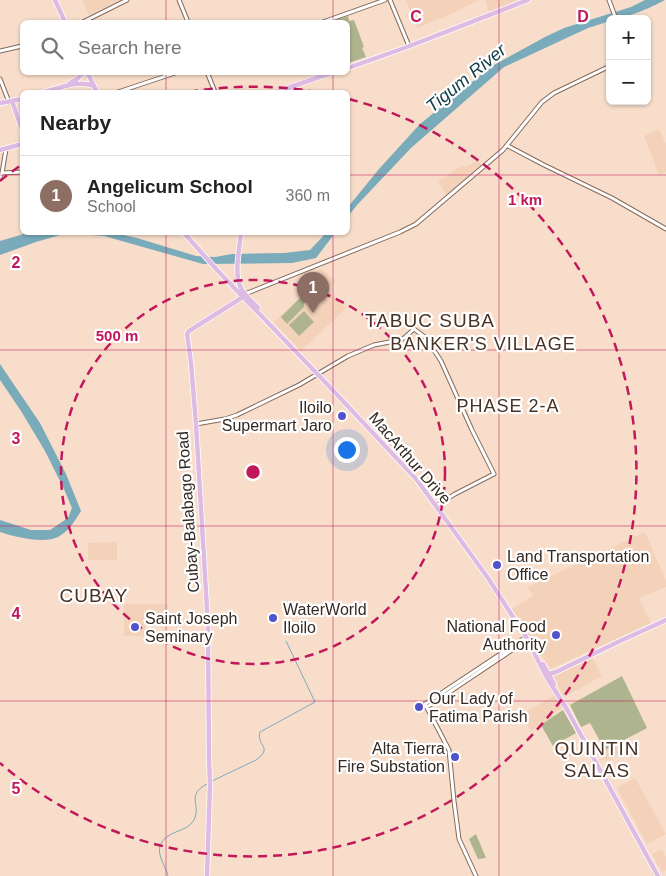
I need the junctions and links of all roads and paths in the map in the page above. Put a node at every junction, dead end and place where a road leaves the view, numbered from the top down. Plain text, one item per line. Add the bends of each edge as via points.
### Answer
1 (54, 0) edge
2 (127, 0) edge
3 (179, 0) edge
4 (385, 0) edge
5 (390, 0) edge
6 (528, 0) edge
7 (609, 0) edge
8 (615, 15) edge
9 (64, 20) edge
10 (87, 20) edge
11 (187, 20) edge
12 (329, 20) edge
13 (20, 46) edge
14 (409, 46) junction
15 (0, 51) edge
16 (350, 67) edge
17 (606, 68) edge
18 (82, 75) edge
19 (87, 75) edge
20 (169, 75) edge
21 (208, 75) edge
22 (325, 75) edge
23 (0, 79) edge
24 (68, 85) junction
25 (94, 86) junction
26 (52, 90) edge
27 (96, 90) edge
28 (124, 90) edge
29 (214, 90) edge
30 (282, 90) edge
31 (20, 99) edge
32 (10, 101) junction
33 (0, 103) edge
34 (20, 125) edge
35 (20, 145) edge
36 (508, 146) junction
37 (6, 149) junction
38 (0, 150) edge
39 (20, 172) edge
40 (1, 175) edge
41 (666, 229) edge
42 (186, 235) edge
43 (241, 235) edge
44 (238, 276) junction
45 (227, 281) junction
46 (244, 296) junction
47 (317, 374) junction
48 (196, 424) junction
49 (436, 506) junction
50 (666, 620) edge
51 (527, 640) junction
52 (548, 675) junction
53 (207, 876) edge
54 (476, 876) edge
55 (658, 876) edge

1 - 9 main road
2 - 10 street
3 - 11 street
4 - 12 street
5 - 14 street
6 - 14 main road
7 - 8 street
13 - 15 street
14 - 16 main road
17 - 36 street via 542,102
18 - 24 main road
19 - 25 main road
20 - 28 street
21 - 29 street
22 - 30 main road
23 - 32 street
24 - 25 main road via 83,83
24 - 26 main road
25 - 27 main road
31 - 32 main road
32 - 33 main road
32 - 34 main road
35 - 37 main road
36 - 41 street
36 - 46 street via 406,230
37 - 38 main road
37 - 40 street
39 - 40 street
42 - 45 main road
43 - 44 main road
44 - 45 main road
44 - 46 main road
45 - 46 main road
46 - 47 main road, MacArthur Drive
46 - 47 main road
46 - 48 main road, Cubay-Balabago Road via 187,334
47 - 48 street via 225,420
47 - 49 main road, MacArthur Drive via 417,480
47 - 49 street via 359,351 404,338 414,329 426,338 441,361 494,474
48 - 53 main road, Cubay-Balabago Road via 208,626 210,780
49 - 51 main road, MacArthur Drive via 480,565
50 - 52 main road
51 - 52 main road, MacArthur Drive
51 - 54 street via 426,706 449,750 459,839
52 - 55 main road, MacArthur Drive

